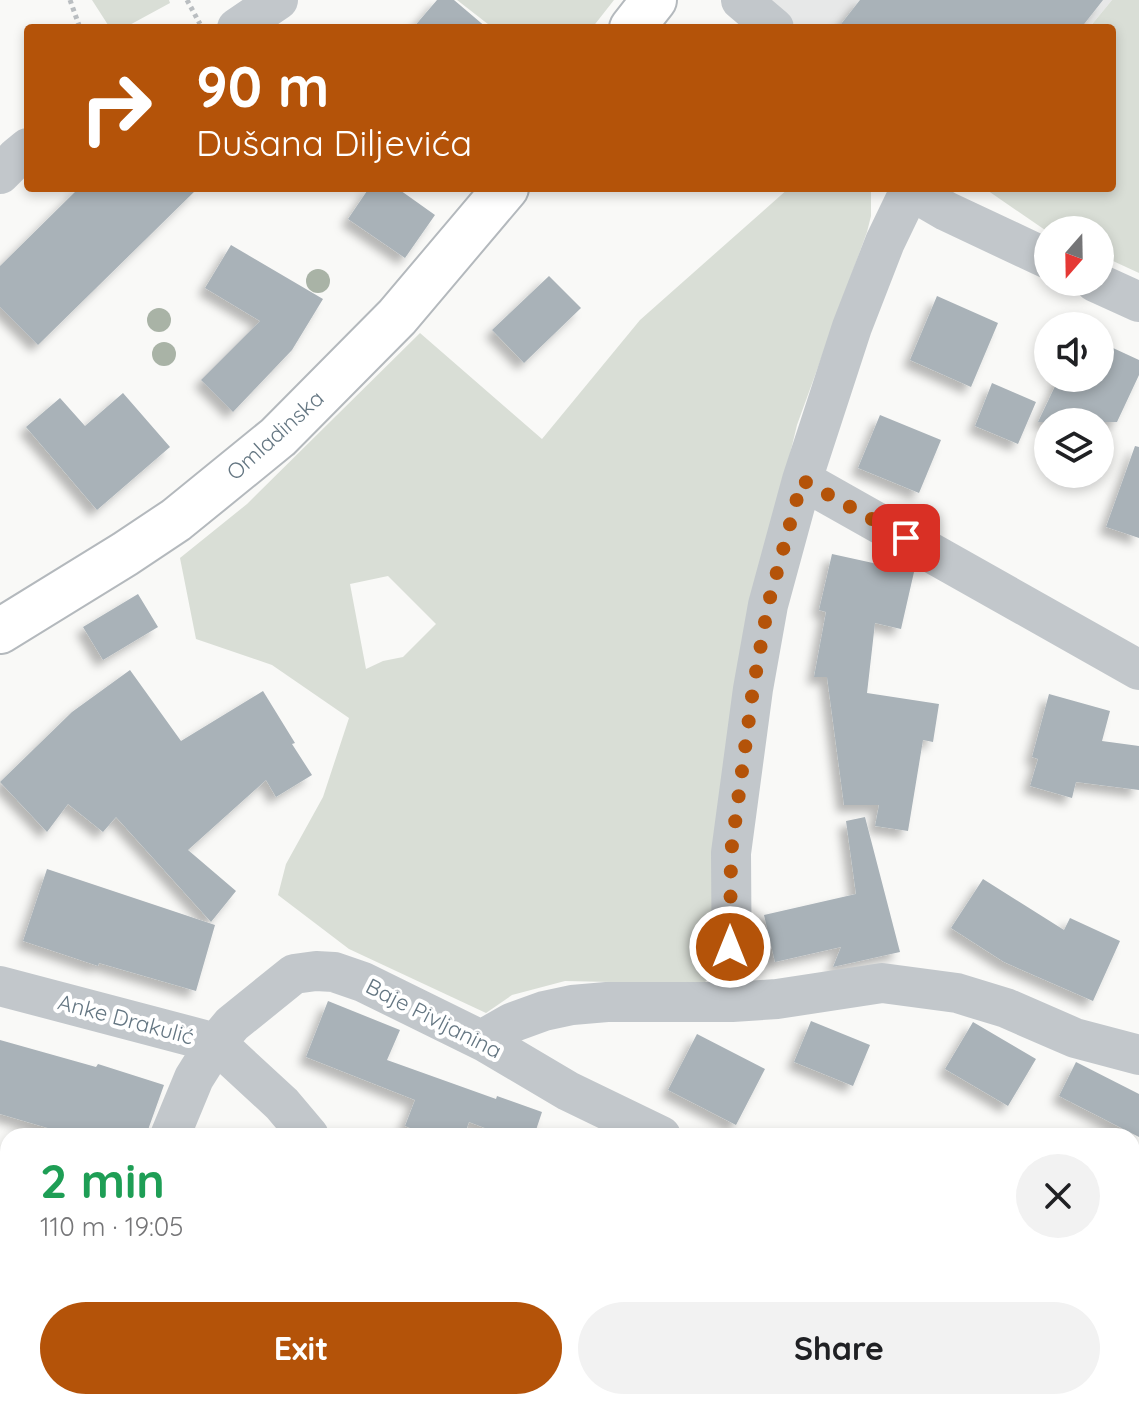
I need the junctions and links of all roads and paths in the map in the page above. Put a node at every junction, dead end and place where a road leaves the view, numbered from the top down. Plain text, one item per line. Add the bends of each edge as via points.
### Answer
1 (70, 0) edge
2 (187, 0) edge
3 (278, 0) edge
4 (654, 0) edge
5 (741, 0) edge
6 (79, 24) edge
7 (200, 24) edge
8 (243, 24) edge
9 (635, 24) edge
10 (769, 24) edge
11 (24, 151) edge
12 (0, 174) edge
13 (503, 192) edge
14 (908, 192) edge
15 (914, 192) edge
16 (1034, 252) edge
17 (1114, 291) edge
18 (1139, 302) edge
19 (802, 480) junction
20 (0, 631) edge
21 (1139, 670) edge
22 (0, 986) edge
23 (732, 1002) junction
24 (485, 1042) junction
25 (216, 1043) junction
26 (1139, 1055) edge
27 (173, 1128) edge
28 (302, 1128) edge
29 (644, 1128) edge

1 - 6 path
2 - 7 path
3 - 8 street
4 - 9 main road
5 - 10 street
11 - 12 street
13 - 20 main road, Omladinska via 397,317 278,437 176,520
14 - 19 street via 852,327
15 - 16 street
17 - 18 street
19 - 21 street
19 - 23 street via 768,605 736,809 731,853
22 - 25 street, Anke Drakulić
23 - 24 street via 572,1005 511,1023
23 - 26 street via 882,983 909,986 957,993 1075,1038
24 - 25 street, Baje Pivljanina via 363,982 316,971 294,974
24 - 29 street, Baje Pivljanina
25 - 27 street, Baje Pivljanina
25 - 28 street, Anke Drakulić

